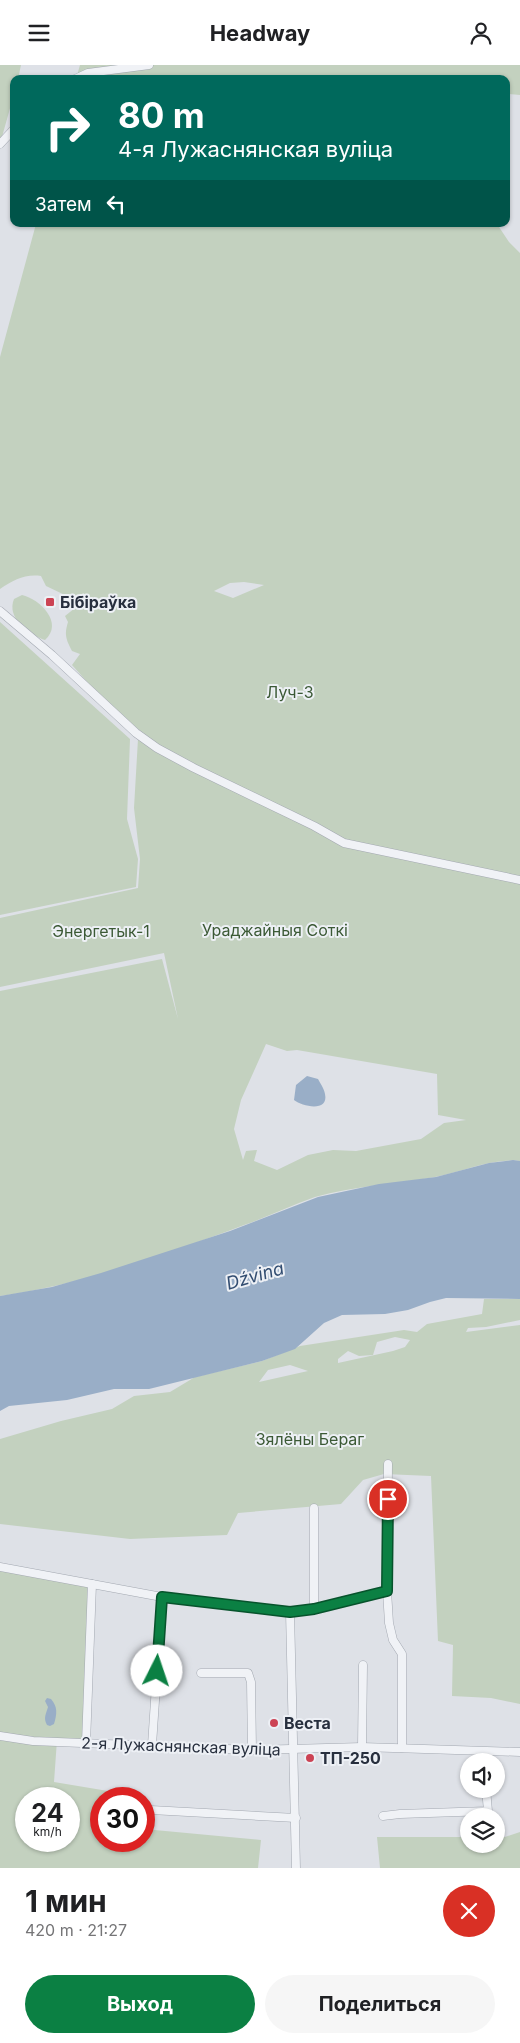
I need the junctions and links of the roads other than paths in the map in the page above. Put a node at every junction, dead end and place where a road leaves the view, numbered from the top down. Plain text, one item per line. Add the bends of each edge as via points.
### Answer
1 (149, 65) edge
2 (84, 75) edge
3 (10, 133) edge
4 (0, 144) edge
5 (0, 611) edge
6 (520, 880) edge
7 (388, 1465) dead end
8 (314, 1508) dead end
9 (0, 1567) edge
10 (92, 1584) junction
11 (387, 1591) junction
12 (162, 1597) junction
13 (314, 1609) junction
14 (290, 1612) junction
15 (364, 1665) dead end
16 (201, 1673) dead end
17 (0, 1736) edge
18 (86, 1743) junction
19 (152, 1745) junction
20 (362, 1747) junction
21 (402, 1748) junction
22 (252, 1750) junction
23 (294, 1750) junction
24 (484, 1752) joint
25 (520, 1753) edge
26 (487, 1798) edge
27 (155, 1810) edge
28 (383, 1816) dead end
29 (296, 1818) junction
30 (296, 1868) edge

1 - 2 street
3 - 4 street
5 - 6 street via 157,749 344,843
7 - 11 street
8 - 13 street
9 - 10 street
10 - 12 street
10 - 18 street
11 - 13 street
11 - 21 street via 393,1640 402,1654
12 - 14 street
12 - 19 street
13 - 14 street
14 - 23 street
15 - 20 street
16 - 22 street via 248,1673 251,1682
17 - 18 street, 2-я Лужаснянская вуліца
18 - 19 street, 2-я Лужаснянская вуліца
19 - 22 street, 2-я Лужаснянская вуліца
20 - 21 street, 2-я Лужаснянская вуліца
20 - 23 street, 2-я Лужаснянская вуліца
21 - 24 street, 2-я Лужаснянская вуліца
22 - 23 street, 2-я Лужаснянская вуліца
23 - 29 street
24 - 25 street, 2-я Лужаснянская вуліца
26 - 28 street via 488,1811
27 - 29 street
29 - 30 street

